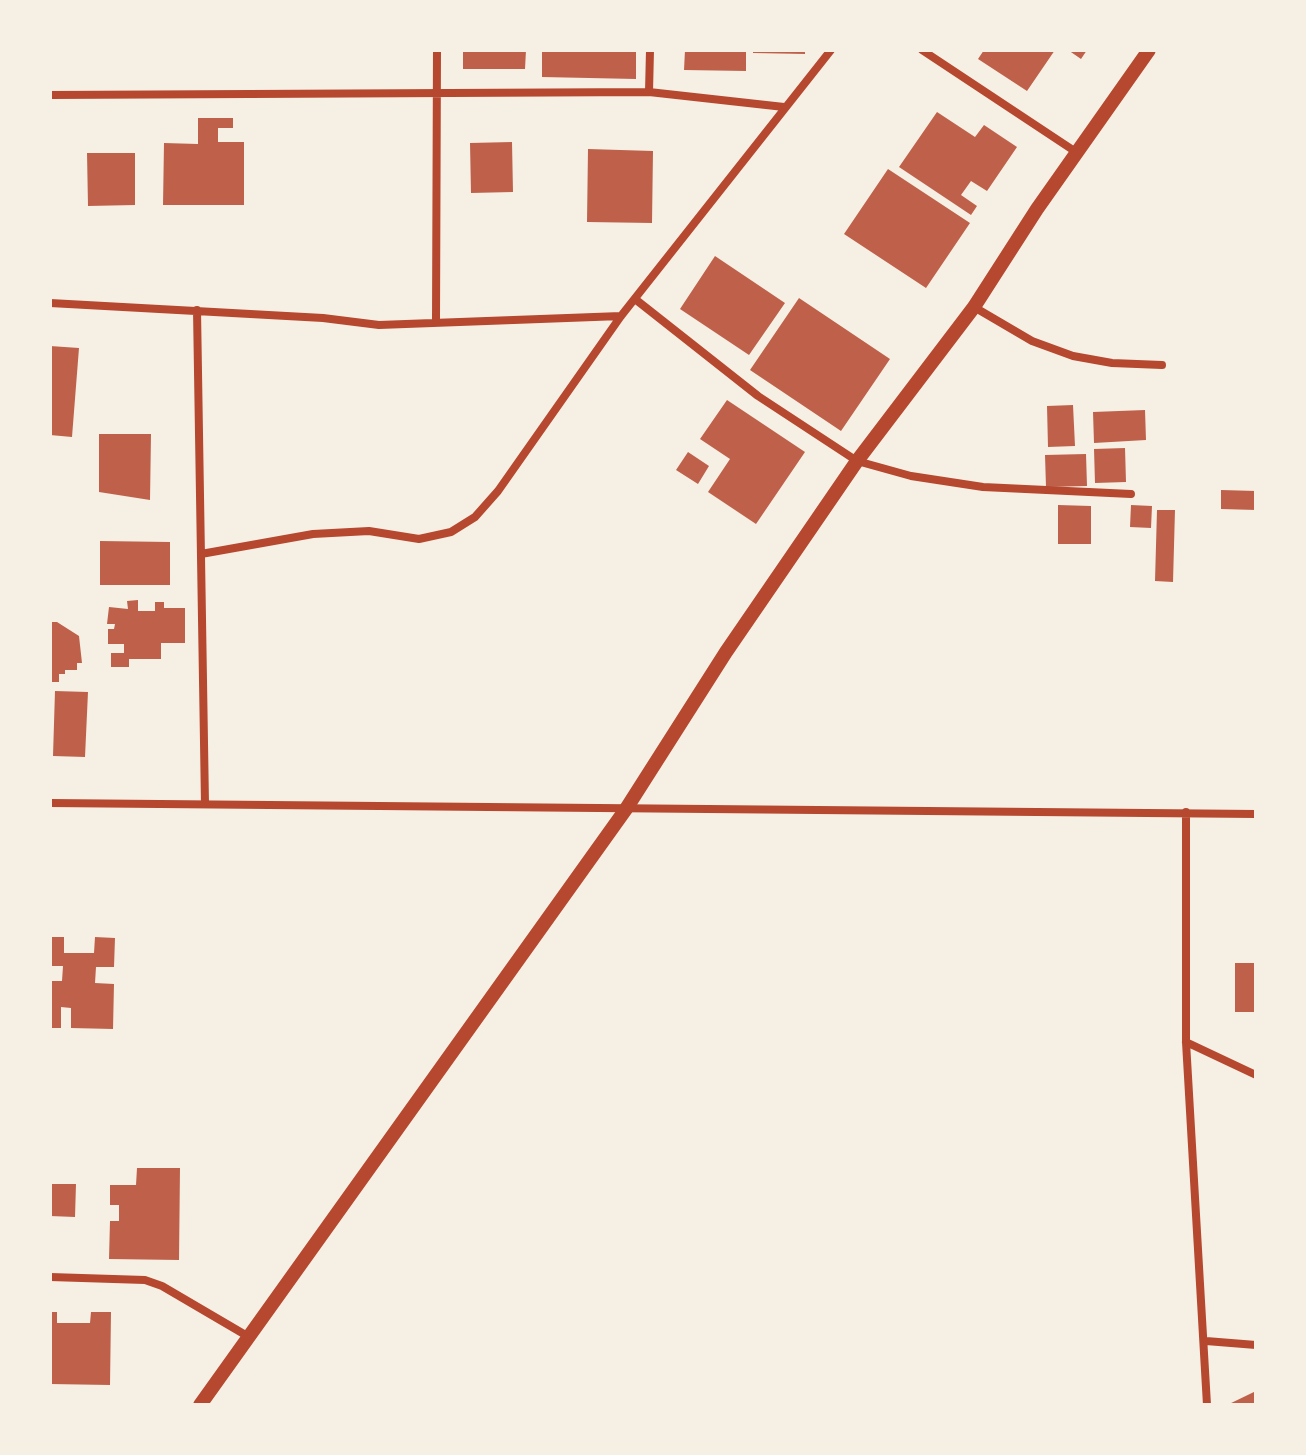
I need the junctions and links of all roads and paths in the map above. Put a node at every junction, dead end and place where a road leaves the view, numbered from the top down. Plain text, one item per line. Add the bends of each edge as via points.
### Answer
1 (437, 50) edge
2 (650, 50) edge
3 (831, 50) edge
4 (922, 50) edge
5 (1149, 50) edge
6 (437, 92) junction
7 (649, 92) junction
8 (50, 95) edge
9 (784, 107) junction
10 (1076, 152) junction
11 (635, 299) junction
12 (50, 303) edge
13 (974, 307) junction
14 (197, 310) junction
15 (621, 316) junction
16 (436, 320) junction
17 (1162, 365) dead end
18 (857, 461) junction
19 (1131, 494) dead end
20 (201, 554) junction
21 (50, 803) edge
22 (205, 804) junction
23 (626, 809) junction
24 (1186, 812) junction
25 (1256, 814) edge
26 (1186, 1042) junction
27 (1256, 1075) edge
28 (50, 1277) edge
29 (249, 1337) junction
30 (1206, 1341) junction
31 (1256, 1345) edge
32 (200, 1405) edge
33 (1207, 1405) edge

1 - 6 street
2 - 7 street
3 - 9 street
4 - 10 street
5 - 10 street
6 - 7 street
6 - 8 street
6 - 16 street
7 - 9 street
9 - 11 street
10 - 13 street
11 - 15 street
11 - 18 street via 758,396
12 - 14 street
13 - 17 street via 1032,341 1073,356
13 - 18 street
14 - 16 street via 379,325
14 - 20 street
15 - 16 street
15 - 20 street via 498,491 475,517 451,532 419,539 369,531 313,534
18 - 19 street via 983,487
18 - 23 street
20 - 22 street
21 - 22 street
22 - 23 street
23 - 24 street
23 - 29 street
24 - 25 street
24 - 26 street
26 - 27 street
26 - 30 street
28 - 29 street via 153,1283
29 - 32 street
30 - 31 street
30 - 33 street

